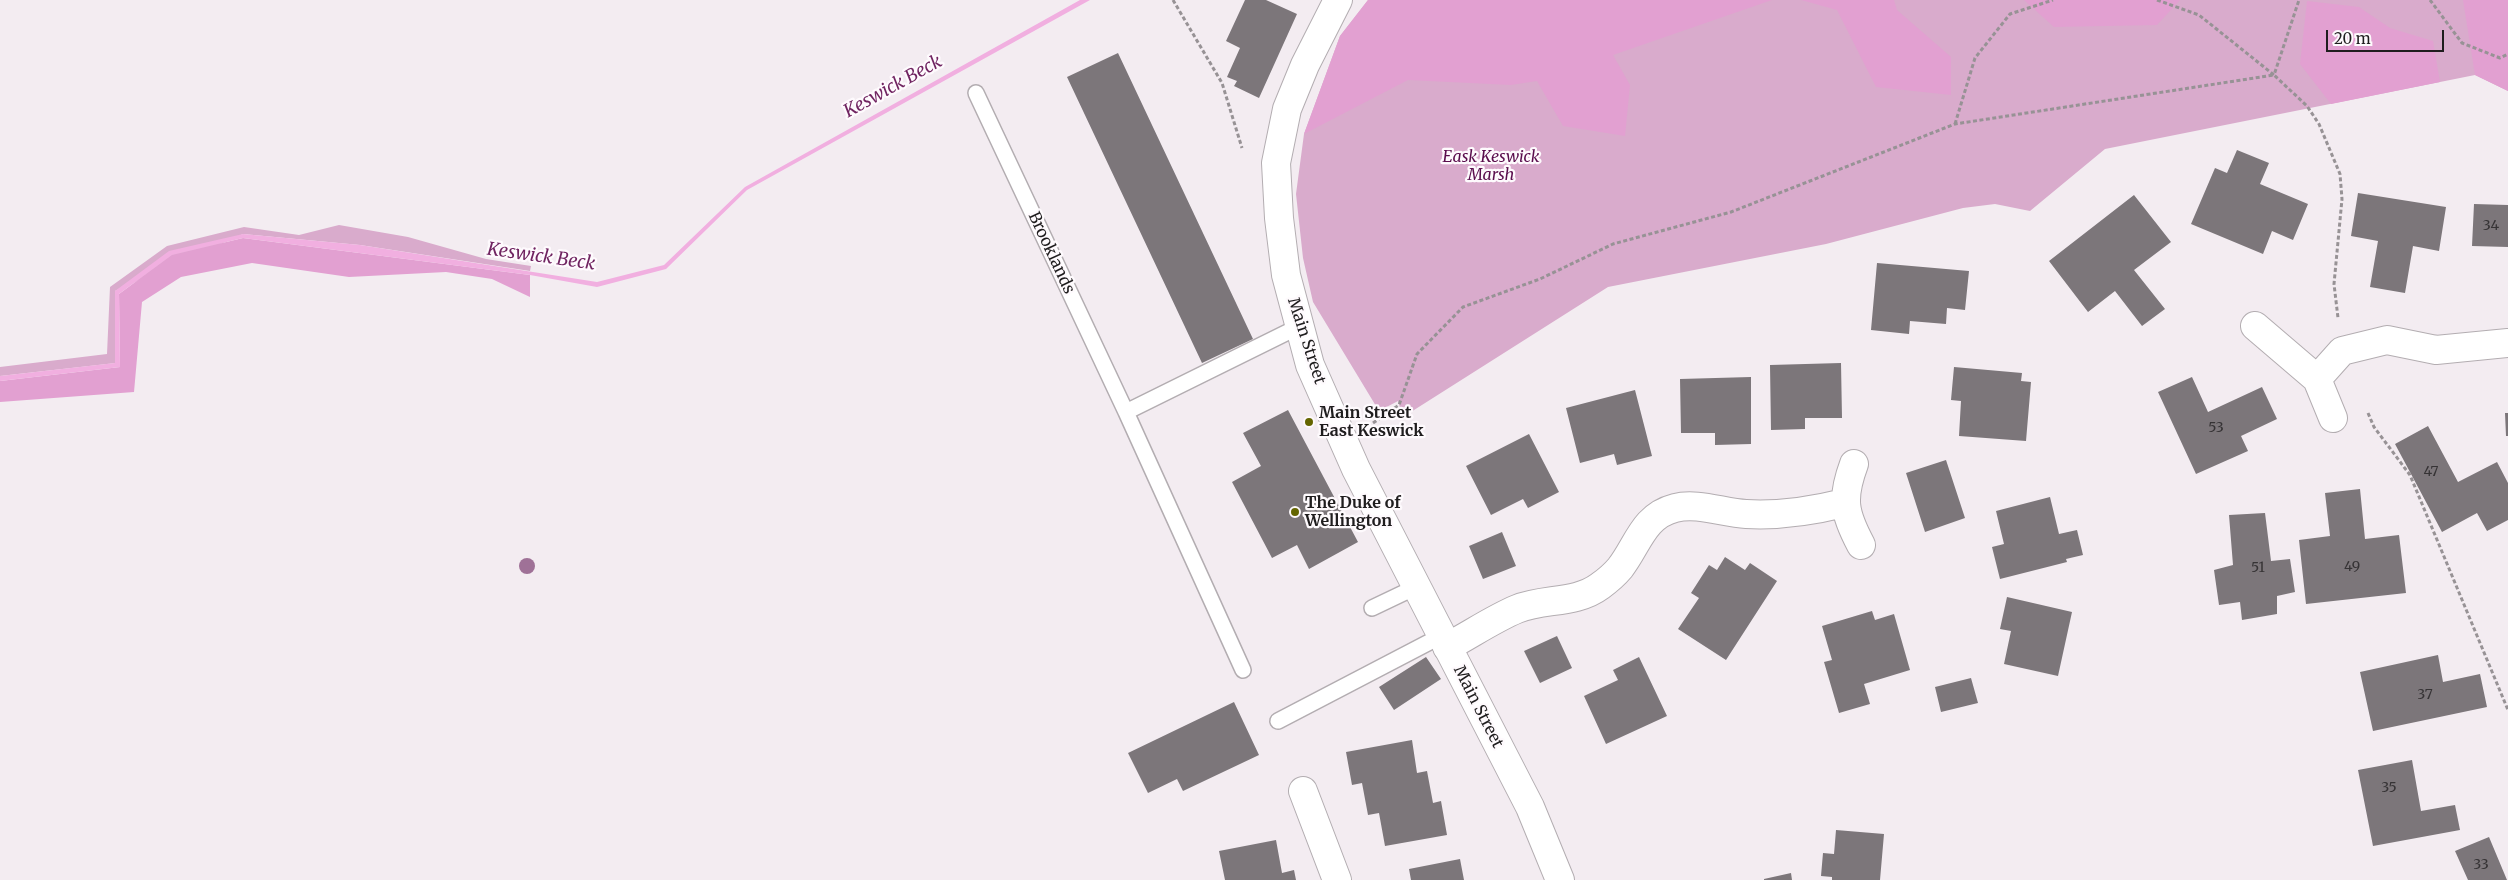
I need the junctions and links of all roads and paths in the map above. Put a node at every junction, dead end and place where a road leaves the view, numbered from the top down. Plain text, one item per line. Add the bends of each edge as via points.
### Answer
1 (1173, 0) edge
2 (1338, 0) edge
3 (2053, 0) edge
4 (2157, 0) edge
5 (2299, 0) edge
6 (2430, 0) edge
7 (2508, 54) edge
8 (2274, 75) junction
9 (976, 93) dead end
10 (1955, 124) junction
11 (1276, 163) junction
12 (1300, 326) junction
13 (2255, 326) dead end
14 (2508, 343) edge
15 (2342, 351) junction
16 (2317, 379) junction
17 (2366, 409) dead end
18 (1126, 412) junction
19 (2332, 418) dead end
20 (1345, 443) junction
21 (1854, 464) dead end
22 (1844, 503) junction
23 (1861, 545) dead end
24 (1416, 587) junction
25 (1372, 608) dead end
26 (1444, 642) junction
27 (1244, 670) dead end
28 (2508, 710) edge
29 (1278, 721) dead end
30 (1303, 791) dead end
31 (1337, 880) edge
32 (1560, 880) edge

1 - 11 path via 1222,83 1246,160
2 - 11 street, Main Street via 1305,65 1288,109
3 - 10 path via 2010,14 1975,58
4 - 8 path via 2199,15
5 - 8 path
6 - 7 path via 2462,44 2500,58
8 - 10 path
8 - 15 path via 2307,106 2319,124 2340,174 2342,199 2334,284
9 - 18 lane, Brooklands
10 - 20 path via 1731,212 1613,244 1540,280 1463,308 1417,354 1399,405
11 - 12 street, Main Street via 1286,275
12 - 18 lane
12 - 20 street, Main Street via 1310,365
13 - 16 street
14 - 15 street via 2436,350 2387,340
15 - 16 street
16 - 19 street
17 - 28 path via 2374,426 2410,475
18 - 27 lane, Brooklands
20 - 24 street, Main Street
21 - 22 street via 1846,485
22 - 23 street
22 - 26 street via 1770,514 1675,508 1657,516 1643,528 1620,568 1600,587 1574,598 1517,609
24 - 25 lane
24 - 26 street, Main Street
26 - 29 lane
26 - 32 street, Main Street via 1530,807
30 - 31 street

